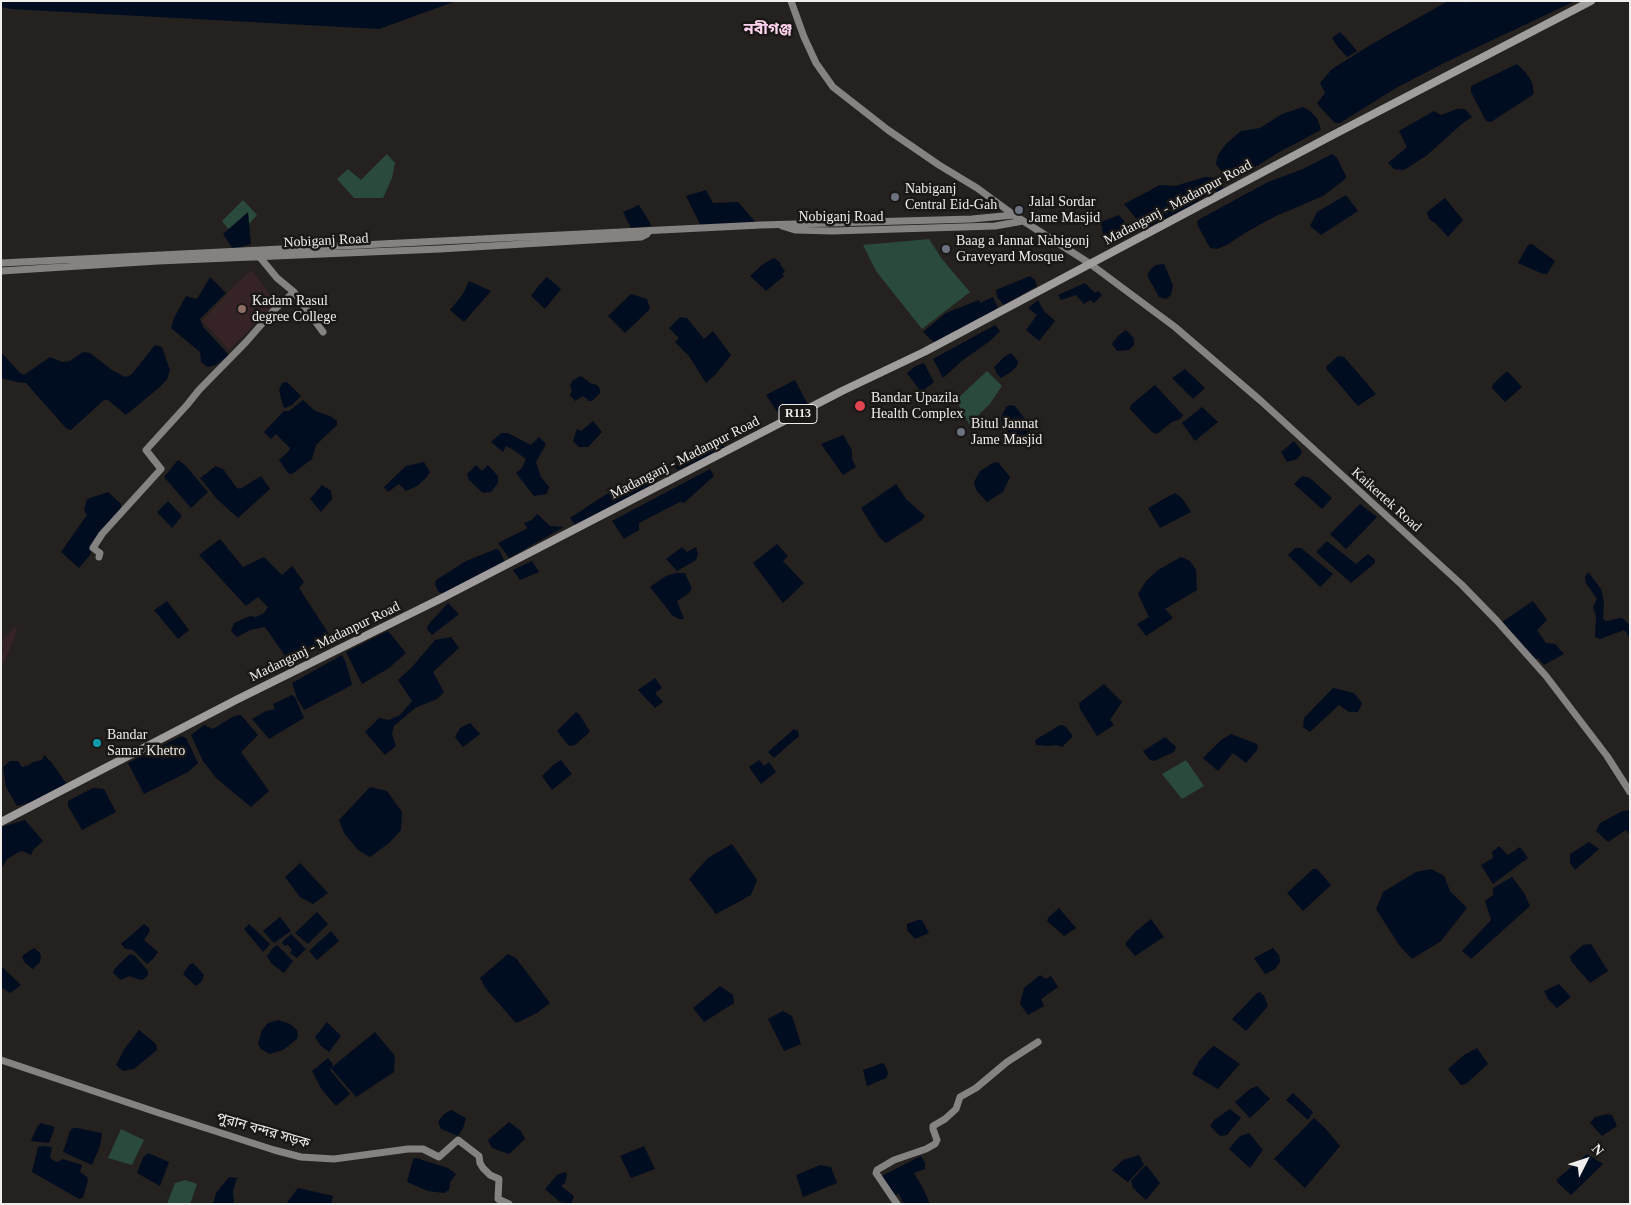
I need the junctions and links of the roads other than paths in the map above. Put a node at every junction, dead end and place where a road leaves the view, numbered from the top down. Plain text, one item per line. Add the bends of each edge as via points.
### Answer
1 (791, 1) edge
2 (1591, 1) edge
3 (1014, 215) junction
4 (1023, 221) junction
5 (780, 224) junction
6 (257, 254) junction
7 (1, 263) edge
8 (1089, 263) junction
9 (1, 271) edge
10 (294, 292) junction
11 (323, 332) dead end
12 (99, 556) dead end
13 (1630, 792) edge
14 (1, 822) edge
15 (1038, 1042) dead end
16 (1, 1060) edge
17 (509, 1204) edge
18 (897, 1204) edge

1 - 3 main road, Kaikertek Road via 816,63 833,87 888,130
2 - 8 main road, Madanganj - Madanpur Road / R113
3 - 4 main road, Kaikertek Road
3 - 5 main road, Nobiganj Road
4 - 5 main road, Nobiganj Road via 995,226 832,231 795,230
4 - 8 main road, Kaikertek Road
5 - 6 main road, Nobiganj Road
6 - 7 main road, Nobiganj Road
6 - 9 main road, Nobiganj Road
6 - 10 main road
8 - 13 main road, Kaikertek Road via 1204,351 1498,620 1546,676
8 - 14 main road, Madanganj - Madanpur Road / R113 via 924,352
10 - 11 main road
10 - 12 main road via 146,450 161,469 102,534 94,548
15 - 18 main road via 976,1088 960,1096 956,1109 933,1126 935,1144 877,1170
16 - 17 main road, পুরান বন্দর সড়ক via 301,1157 334,1159 408,1148 423,1149 439,1157 458,1140 479,1156 480,1163 490,1175 499,1179 498,1199

